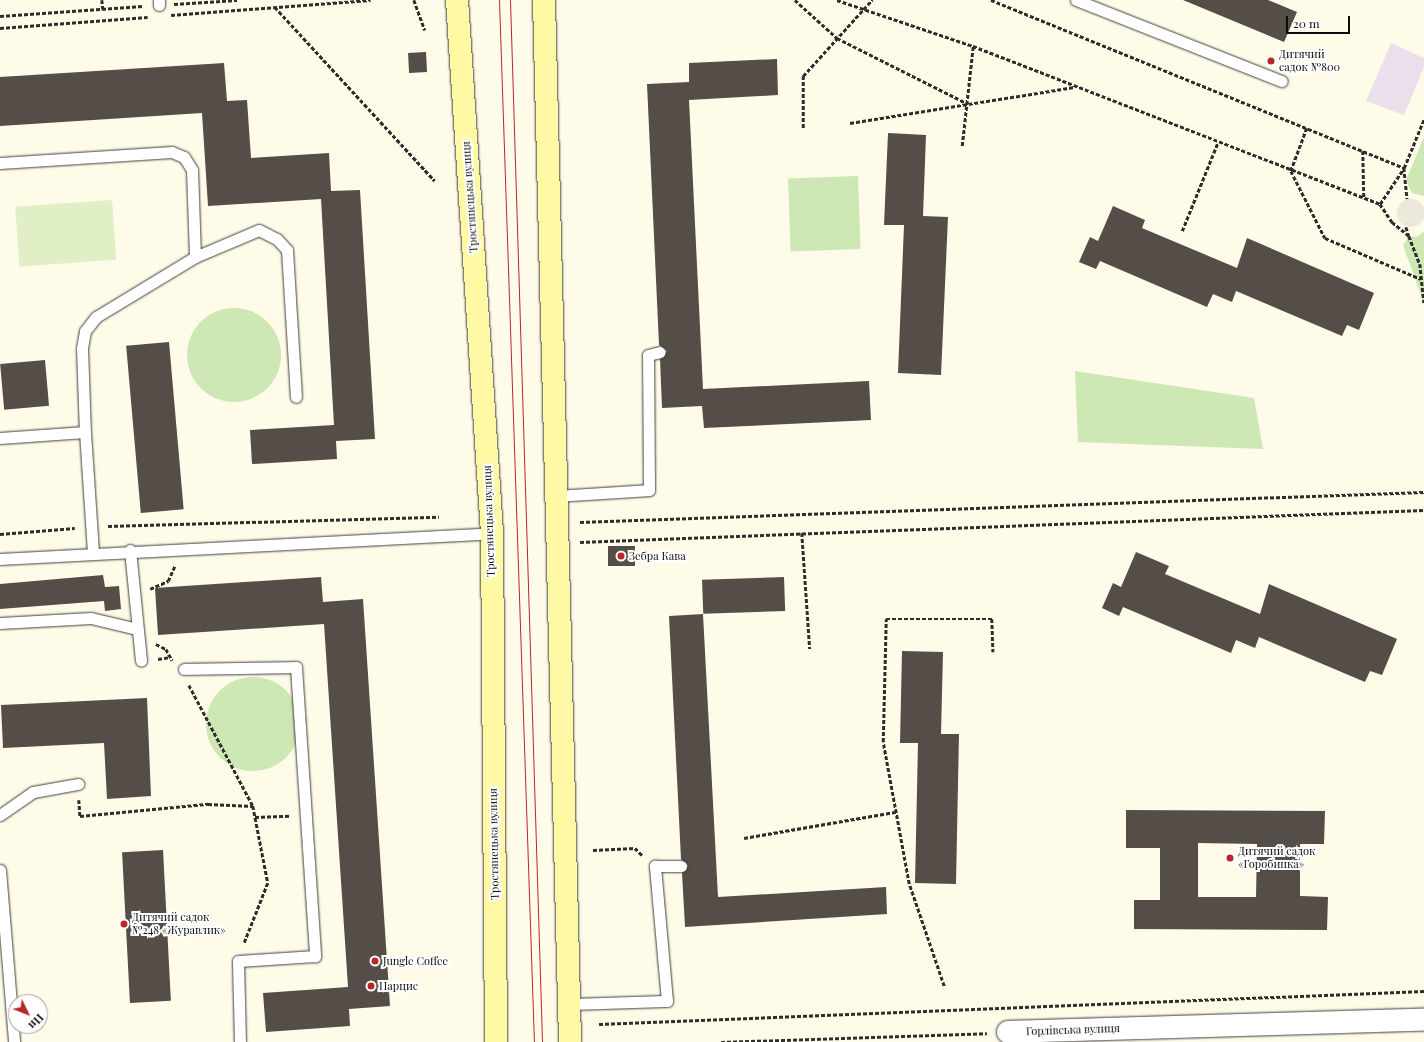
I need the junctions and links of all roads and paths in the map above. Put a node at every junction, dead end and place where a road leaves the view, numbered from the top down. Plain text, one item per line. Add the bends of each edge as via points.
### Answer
1 (102, 0) edge
2 (237, 0) edge
3 (370, 0) edge
4 (414, 0) edge
5 (457, 0) edge
6 (544, 0) edge
7 (795, 0) edge
8 (837, 0) edge
9 (872, 0) edge
10 (990, 0) edge
11 (1076, 0) edge
12 (274, 7) junction
13 (864, 7) junction
14 (103, 9) junction
15 (160, 9) edge
16 (0, 16) edge
17 (0, 28) edge
18 (425, 30) dead end
19 (837, 38) junction
20 (973, 46) junction
21 (1282, 81) dead end
22 (1076, 86) junction
23 (967, 103) junction
24 (1424, 119) edge
25 (850, 123) dead end
26 (803, 128) dead end
27 (1307, 128) junction
28 (1218, 142) junction
29 (962, 146) dead end
30 (1363, 151) junction
31 (0, 162) edge
32 (1404, 168) junction
33 (1291, 170) junction
34 (434, 181) dead end
35 (1364, 199) junction
36 (1406, 199) dead end
37 (1380, 204) junction
38 (1406, 227) dead end
39 (1182, 231) dead end
40 (1409, 236) junction
41 (195, 257) junction
42 (1422, 279) junction
43 (1424, 303) edge
44 (660, 352) dead end
45 (296, 397) dead end
46 (85, 432) junction
47 (0, 438) edge
48 (1424, 492) edge
49 (557, 496) junction
50 (1424, 510) edge
51 (446, 517) dead end
52 (580, 522) dead end
53 (91, 527) junction
54 (492, 533) junction
55 (802, 533) junction
56 (0, 534) edge
57 (580, 542) dead end
58 (182, 548) junction
59 (130, 550) junction
60 (93, 552) junction
61 (0, 559) edge
62 (149, 589) dead end
63 (0, 623) edge
64 (137, 629) junction
65 (810, 649) dead end
66 (993, 652) dead end
67 (141, 660) dead end
68 (184, 669) joint
69 (78, 784) joint
70 (253, 806) junction
71 (896, 812) junction
72 (0, 815) edge
73 (306, 816) junction
74 (255, 817) junction
75 (744, 838) dead end
76 (593, 850) dead end
77 (656, 866) junction
78 (681, 866) dead end
79 (0, 870) edge
80 (4, 954) edge
81 (238, 961) junction
82 (944, 986) dead end
83 (1424, 991) edge
84 (569, 1004) junction
85 (1424, 1020) edge
86 (599, 1024) dead end
87 (1007, 1037) edge
88 (14, 1042) edge
89 (240, 1042) edge
90 (496, 1042) edge
91 (570, 1042) edge
92 (721, 1042) edge

1 - 14 path
2 - 15 path
3 - 12 path
4 - 18 path
5 - 54 main road, Тростянецька вулиця
6 - 49 main road
7 - 19 path
8 - 13 path
9 - 13 path
10 - 27 path
11 - 21 lane
12 - 15 path
12 - 34 path
13 - 19 path
13 - 20 path
14 - 15 path
14 - 16 path
15 - 17 path
19 - 23 path
19 - 26 path via 803,76
20 - 22 path
20 - 23 path
22 - 23 path
22 - 28 path
23 - 25 path
23 - 29 path
24 - 32 path
27 - 30 path
27 - 33 path
28 - 33 path
28 - 39 path
30 - 32 path
30 - 35 path
31 - 41 lane via 142,151 172,152 184,157 192,170
32 - 36 path
32 - 37 path
33 - 35 path
33 - 42 path via 1325,238
35 - 37 path
37 - 40 path via 1392,222
38 - 40 path
40 - 42 path via 1420,264
41 - 45 lane via 259,230 277,239 287,250
41 - 46 lane via 96,317 85,331 82,348
42 - 43 path
44 - 49 lane via 648,355 649,490
46 - 47 lane
46 - 53 lane
48 - 52 path
49 - 84 main road
50 - 55 path
51 - 53 path
53 - 56 path
53 - 60 lane
54 - 58 lane
54 - 90 main road, Тростянецька вулиця
55 - 57 path
55 - 65 path
58 - 59 lane
58 - 62 path via 168,582
59 - 60 lane
59 - 64 lane
60 - 61 lane
63 - 64 lane via 91,618
64 - 67 lane
66 - 71 path via 992,619 886,619 883,742
68 - 70 path via 196,701
68 - 73 lane via 296,667
69 - 70 path via 80,816 208,804
69 - 72 lane via 33,792
70 - 74 path
71 - 75 path
71 - 82 path via 909,884
73 - 74 path
73 - 81 lane via 315,956
74 - 81 path via 268,883
76 - 77 path via 635,848
77 - 78 lane
77 - 84 lane via 667,1001
79 - 80 lane
80 - 88 lane
81 - 89 lane
83 - 86 path
84 - 91 main road
85 - 87 street, Горлівська вулиця
87 - 92 path

